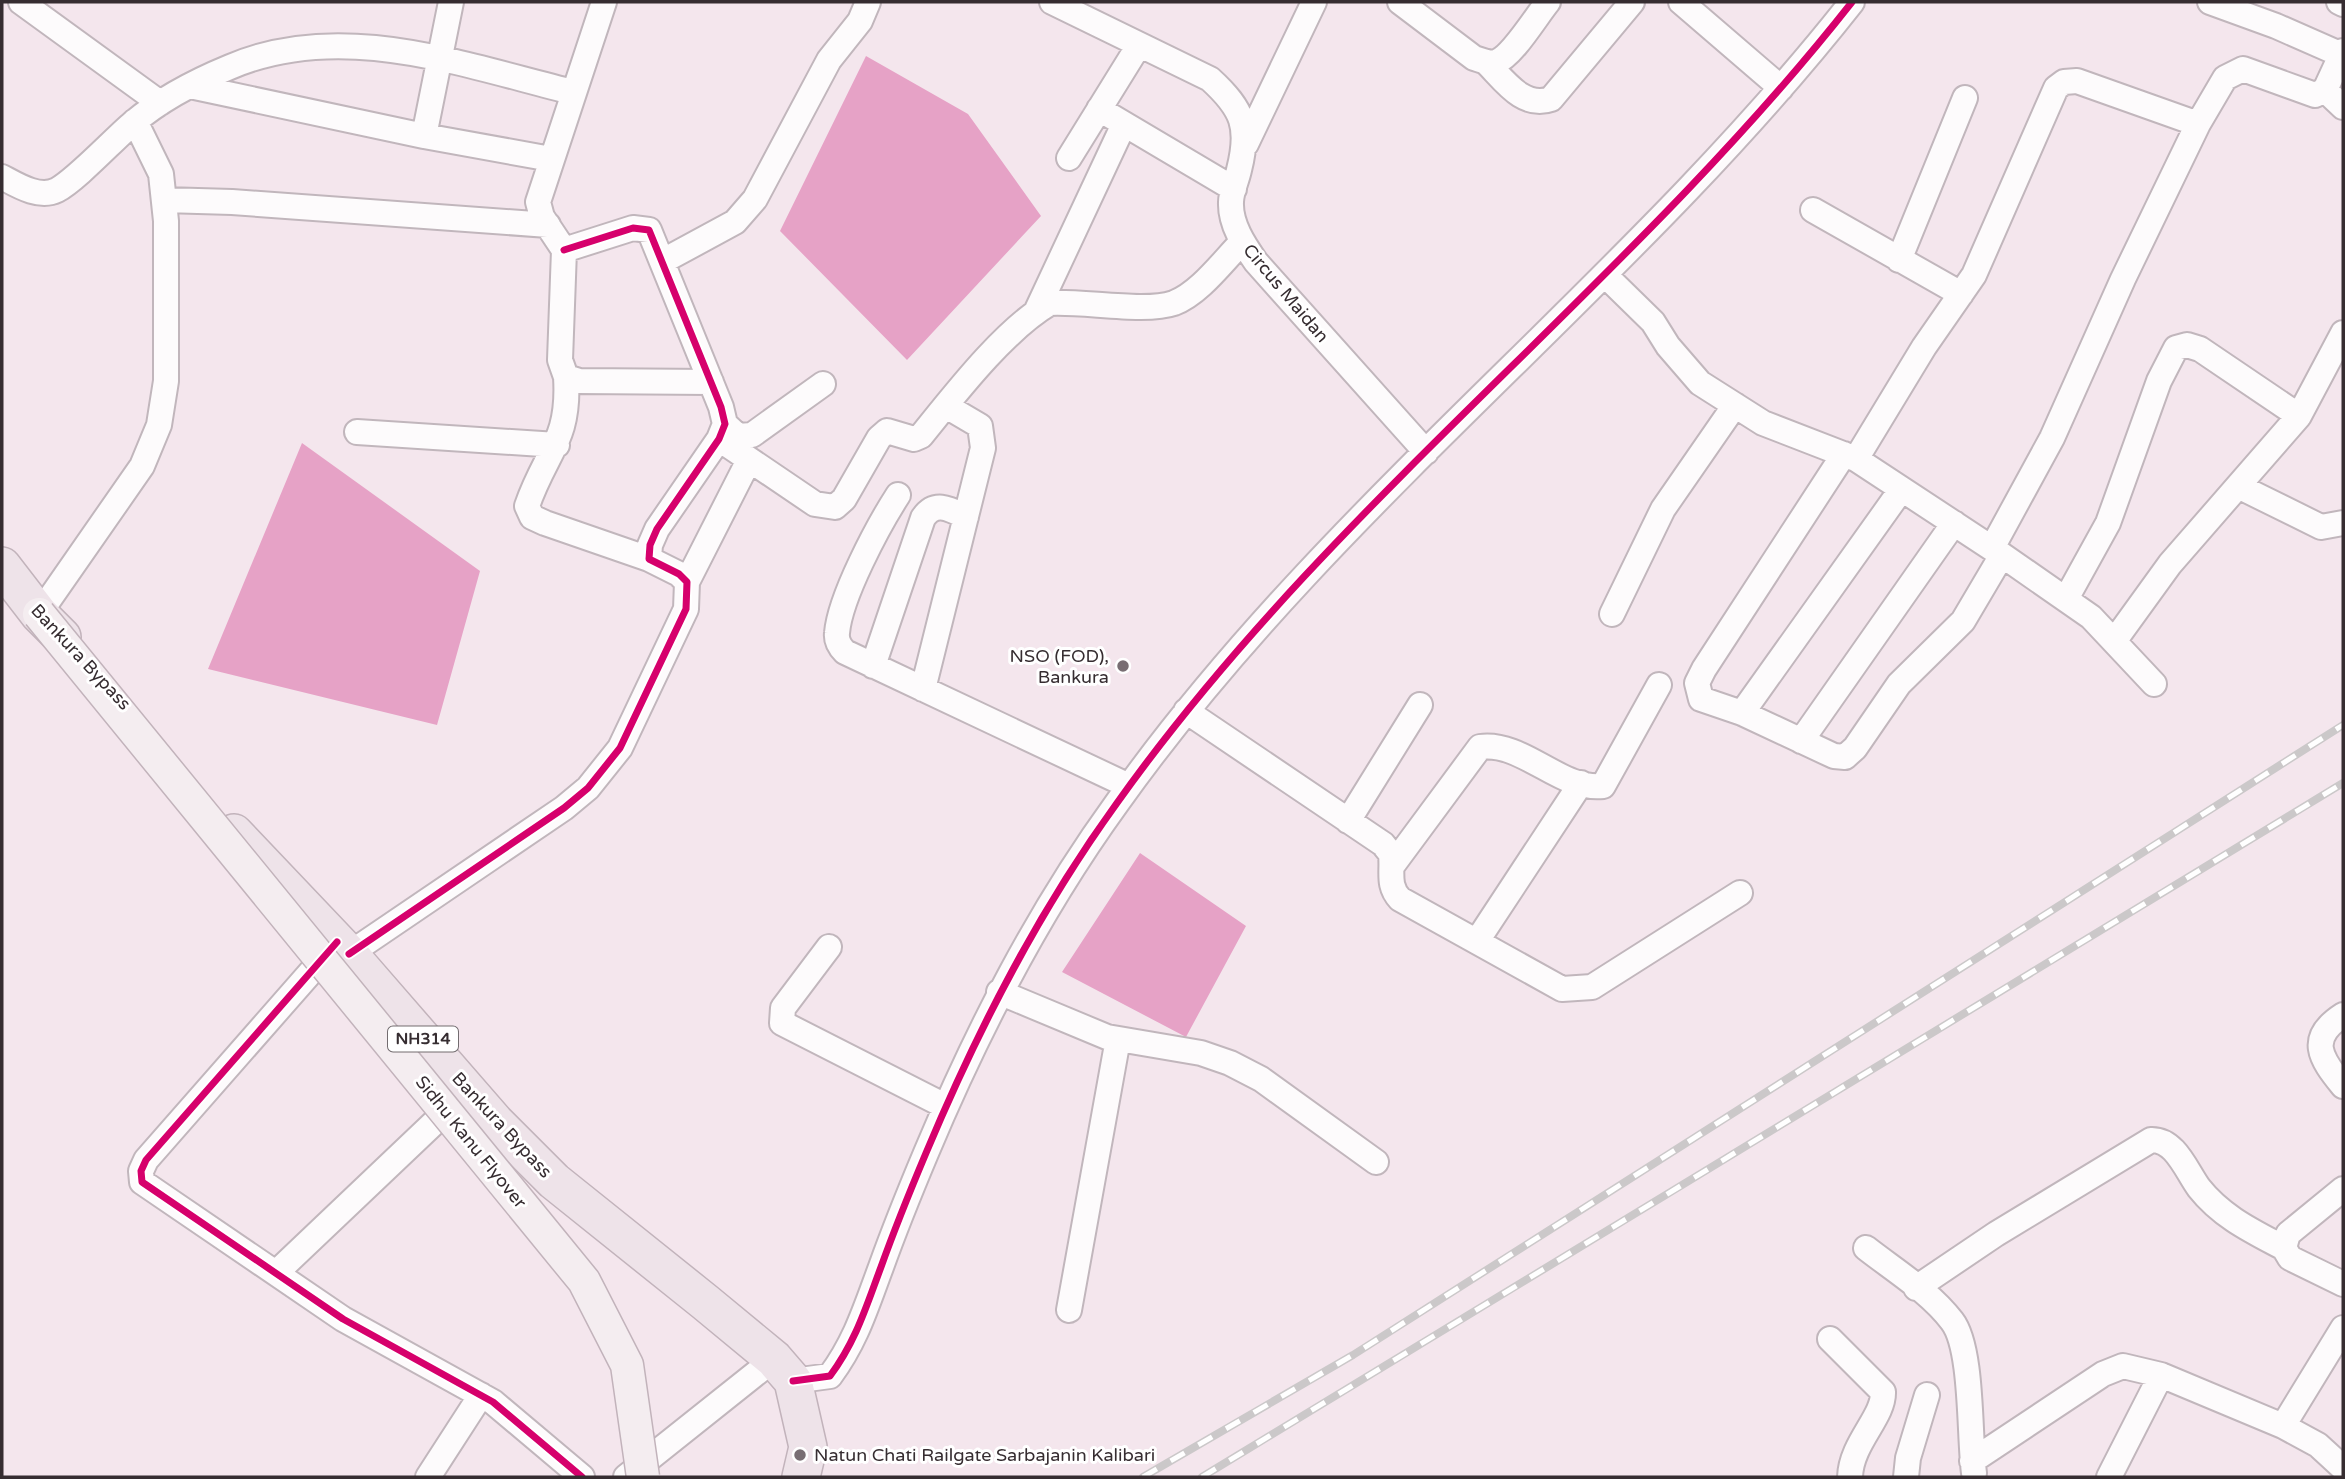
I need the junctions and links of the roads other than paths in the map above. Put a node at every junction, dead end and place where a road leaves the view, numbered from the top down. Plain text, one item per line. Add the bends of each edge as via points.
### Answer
1 (22, 2) edge
2 (451, 2) edge
3 (604, 2) edge
4 (869, 2) edge
5 (1052, 2) edge
6 (1314, 2) edge
7 (1400, 2) edge
8 (1548, 2) edge
9 (1632, 2) edge
10 (1681, 2) edge
11 (1852, 2) edge
12 (2210, 2) edge
13 (1139, 45) junction
14 (2342, 53) edge
15 (440, 60) junction
16 (1486, 62) junction
17 (190, 86) junction
18 (1781, 88) junction
19 (2325, 90) junction
20 (573, 92) junction
21 (1965, 98) dead end
22 (160, 103) junction
23 (2343, 107) edge
24 (1099, 109) junction
25 (135, 121) junction
26 (1124, 124) junction
27 (2198, 124) junction
28 (424, 136) junction
29 (1246, 144) junction
30 (1069, 158) dead end
31 (551, 159) junction
32 (2, 177) edge
33 (1234, 189) junction
34 (164, 200) junction
35 (1813, 211) dead end
36 (548, 225) junction
37 (1242, 242) junction
38 (564, 250) junction
39 (1899, 260) junction
40 (663, 261) junction
41 (1606, 276) junction
42 (1961, 294) junction
43 (1035, 312) junction
44 (2343, 333) edge
45 (566, 377) junction
46 (711, 382) junction
47 (823, 384) dead end
48 (1735, 404) junction
49 (946, 406) junction
50 (2300, 416) junction
51 (357, 432) dead end
52 (722, 432) junction
53 (558, 445) junction
54 (1426, 452) junction
55 (1850, 456) junction
56 (750, 460) junction
57 (2238, 486) junction
58 (1901, 490) junction
59 (898, 495) dead end
60 (966, 517) junction
61 (1954, 523) junction
62 (2343, 523) edge
63 (1997, 551) junction
64 (649, 559) junction
65 (2, 566) edge
66 (687, 582) junction
67 (2066, 599) junction
68 (39, 614) junction
69 (1612, 614) dead end
70 (2115, 640) junction
71 (873, 666) junction
72 (2154, 684) dead end
73 (1659, 685) dead end
74 (923, 689) junction
75 (1420, 705) dead end
76 (1186, 711) junction
77 (1742, 713) junction
78 (1801, 741) junction
79 (1581, 783) junction
80 (1129, 786) junction
81 (1348, 821) junction
82 (1392, 866) junction
83 (1740, 893) dead end
84 (1477, 942) junction
85 (829, 947) dead end
86 (343, 948) junction
87 (999, 992) junction
88 (2343, 1015) edge
89 (1118, 1039) junction
90 (2343, 1086) edge
91 (468, 1091) junction
92 (945, 1106) junction
93 (1376, 1162) dead end
94 (2343, 1189) edge
95 (1866, 1248) dead end
96 (2284, 1248) junction
97 (276, 1272) junction
98 (2343, 1284) edge
99 (1916, 1288) junction
100 (1069, 1310) dead end
101 (2343, 1328) edge
102 (1830, 1339) dead end
103 (784, 1370) junction
104 (2161, 1376) junction
105 (481, 1395) junction
106 (1927, 1395) dead end
107 (2283, 1426) junction
108 (804, 1462) edge
109 (2343, 1468) edge
110 (1973, 1469) edge
111 (428, 1477) edge
112 (582, 1477) edge
113 (626, 1477) edge
114 (643, 1477) edge
115 (1850, 1477) edge
116 (1906, 1477) edge
117 (2109, 1477) edge

1 - 22 street
2 - 15 street
3 - 20 street
4 - 40 street via 829,60 755,199 735,222
5 - 13 street, Circus Maidan
6 - 29 street
7 - 16 street via 1474,58
8 - 16 street via 1507,55
9 - 16 street via 1551,99 1527,100
10 - 18 street
11 - 18 street
12 - 14 street
13 - 24 street
13 - 29 street, Circus Maidan via 1210,79 1230,97 1243,122
14 - 19 street
15 - 17 street via 376,48 317,44 231,66
15 - 20 street
15 - 28 street
17 - 22 street
17 - 28 street
18 - 41 street
19 - 23 street
19 - 27 street via 2315,95 2301,92 2243,69 2225,78
20 - 31 street
21 - 39 street
22 - 25 street
24 - 26 street
24 - 30 street
25 - 32 street via 57,190 33,191
25 - 34 street via 161,174
26 - 33 street
26 - 43 street
27 - 42 street via 2077,81 2064,82 2056,88 1974,275
27 - 63 street
28 - 31 street
29 - 33 street, Circus Maidan
31 - 36 street via 538,202
33 - 37 street, Circus Maidan via 1234,223
34 - 36 street
34 - 68 street via 166,380 159,425 142,466
35 - 39 street
36 - 38 street
37 - 43 street via 1176,302 1157,306 1051,303
37 - 54 street, Circus Maidan
38 - 40 street via 643,227 649,230
38 - 45 street via 560,360
39 - 42 street
40 - 46 street
41 - 48 street via 1653,322 1700,383
41 - 54 street
42 - 55 street
43 - 49 street
44 - 50 street
45 - 46 street via 598,383
45 - 53 street via 568,407
46 - 52 street
47 - 52 street via 752,435
48 - 55 street via 1763,423
48 - 69 street via 1663,509
49 - 56 street via 922,436 914,439 887,431 878,438 835,508 815,504
49 - 60 street via 980,426 984,436
50 - 57 street
50 - 67 street via 2200,349 2176,348 2159,381 2108,523
51 - 53 street
52 - 56 street
52 - 64 street via 657,529
53 - 64 street via 527,506 532,517
54 - 76 street
55 - 58 street
55 - 77 street via 1697,683 1701,699
56 - 66 street
57 - 62 street via 2321,527
57 - 70 street via 2170,564
58 - 61 street
58 - 77 street
59 - 71 street via 862,559 836,635 845,653
60 - 71 street via 938,506 923,518
60 - 74 street
61 - 63 street
61 - 78 street
63 - 67 street
63 - 78 street via 1963,621 1899,684 1856,748 1845,757 1835,756
64 - 66 street
65 - 68 highway, Bankura Bypass / NH314
66 - 86 street via 686,609 633,725 588,788 564,808
67 - 70 street
68 - 86 highway, Bankura Bypass / NH314 via 112,686 218,817
68 - 114 main road, Sidhu Kanu Flyover, bridge via 584,1281 628,1365
70 - 72 street
71 - 74 street
73 - 79 street via 1610,779 1603,786
74 - 80 street
75 - 81 street
76 - 80 street
76 - 81 street
77 - 78 street
79 - 82 street via 1522,756 1480,747
79 - 84 street
80 - 87 street via 1060,885
81 - 82 street via 1382,844 1391,854
82 - 84 street via 1392,891 1400,899
83 - 84 street via 1591,987 1562,989
85 - 92 street via 783,1008 782,1023
86 - 91 highway, Bankura Bypass / NH314
86 - 97 street via 146,1160 141,1171 142,1182 151,1189
87 - 89 street
87 - 92 street
88 - 90 street via 2320,1036 2327,1067
89 - 93 street via 1201,1053 1230,1063 1261,1079
89 - 100 street
91 - 97 street
91 - 103 highway, Bankura Bypass / NH314 via 554,1181
92 - 103 street via 850,1348 830,1376
94 - 96 street via 2288,1234
95 - 99 street
96 - 98 street via 2306,1268
96 - 99 street via 2228,1218 2199,1188 2170,1146 2151,1140
97 - 105 street via 343,1319
99 - 110 street via 1953,1322 1961,1339
101 - 107 street
102 - 115 street via 1883,1392 1882,1402 1856,1447
103 - 108 highway
103 - 113 street
104 - 107 street
104 - 110 street via 2123,1366 2103,1374
104 - 117 street
105 - 111 street
105 - 112 street via 508,1412
106 - 116 street
107 - 109 street via 2318,1445

